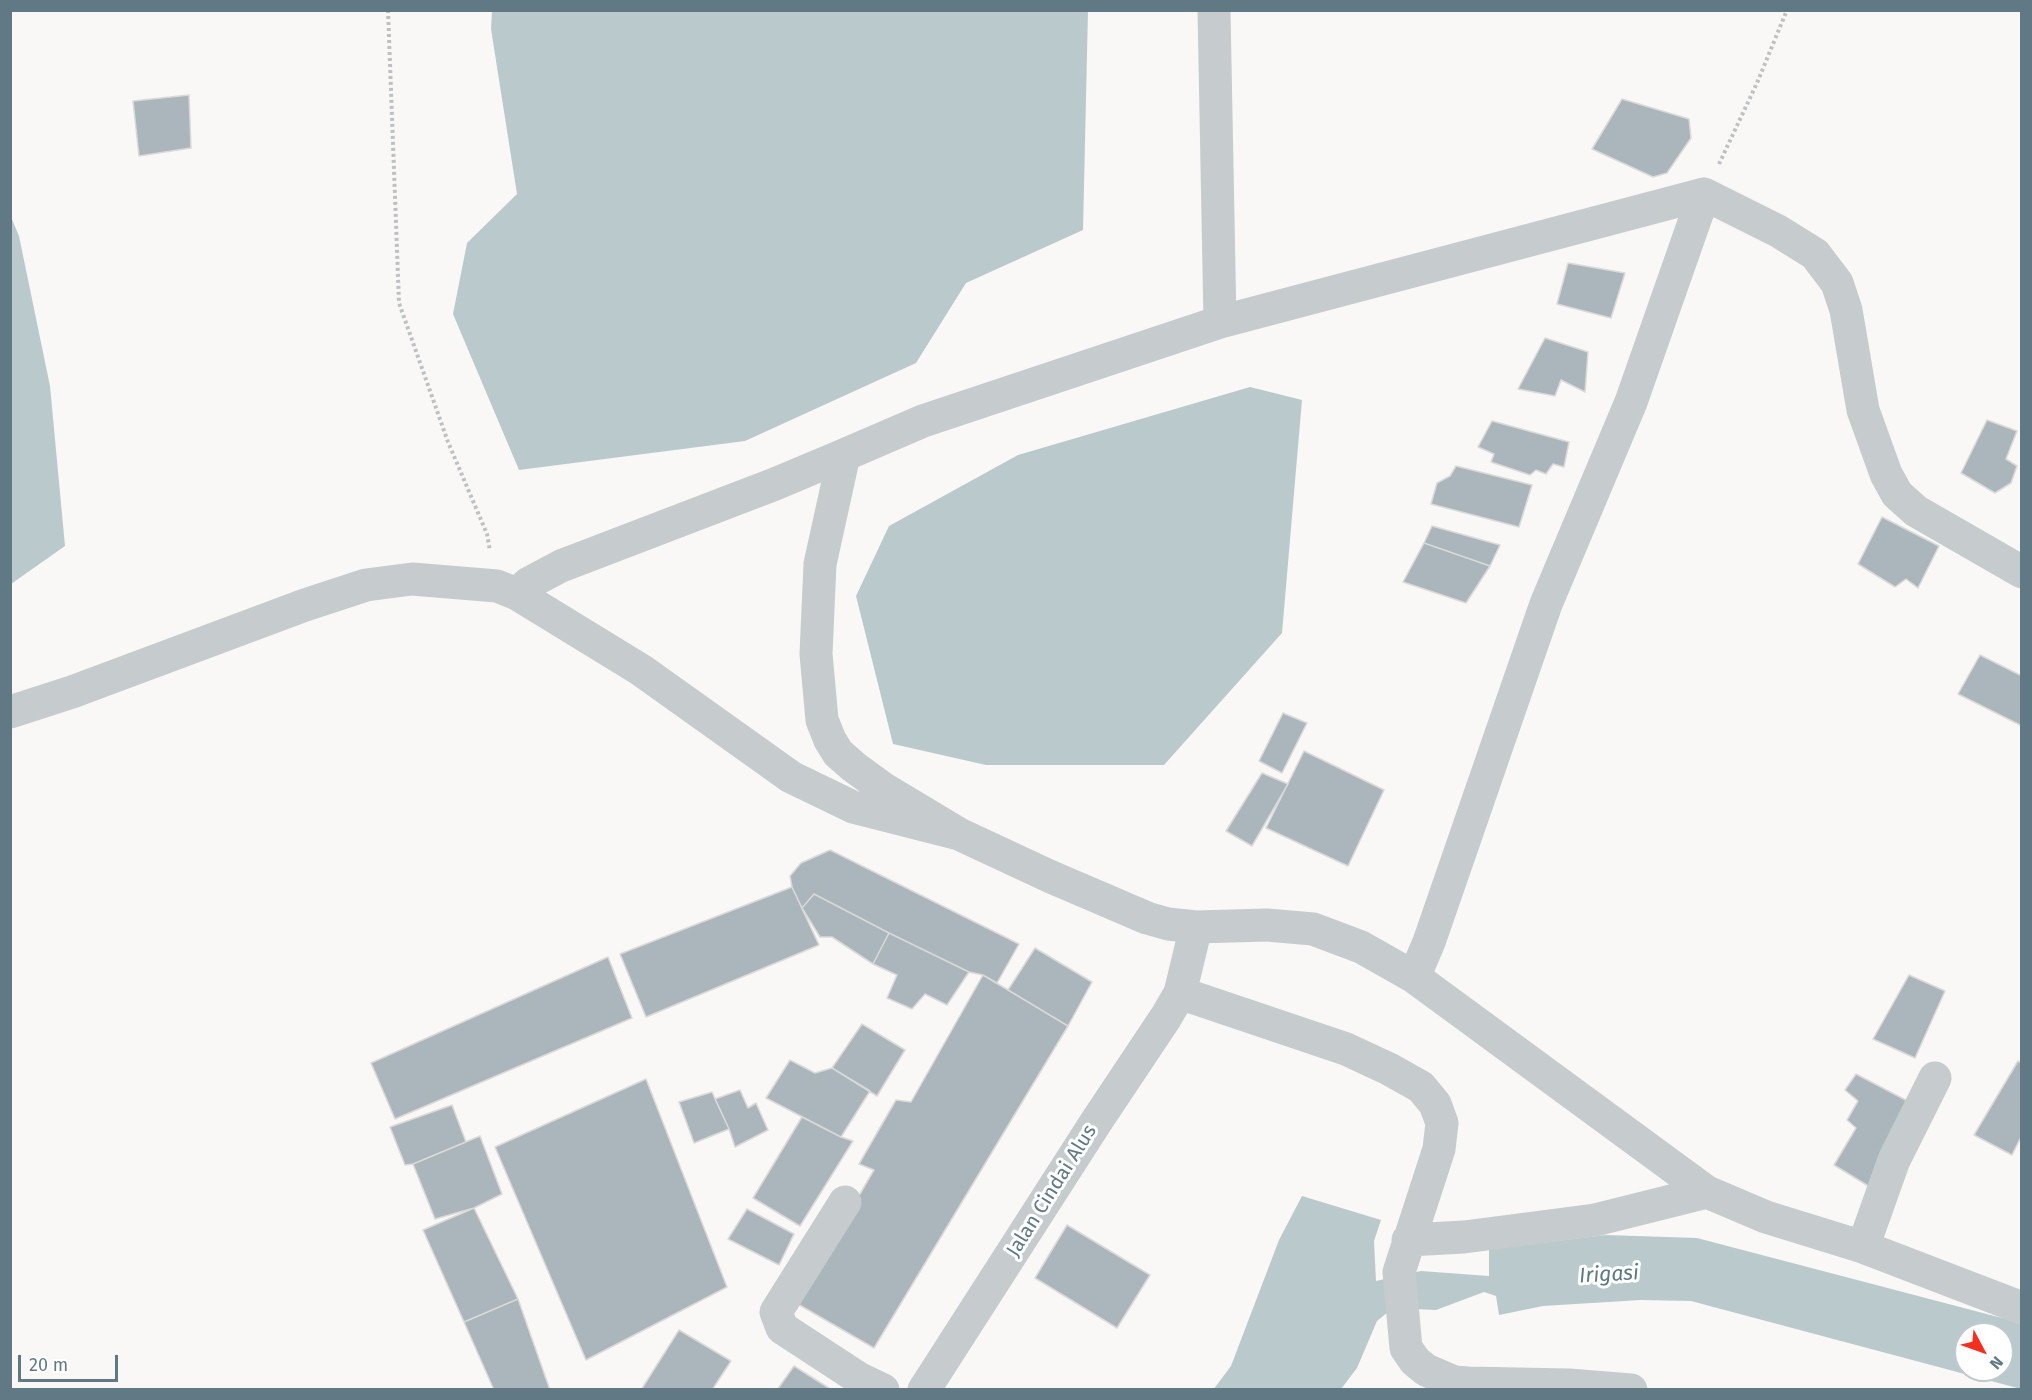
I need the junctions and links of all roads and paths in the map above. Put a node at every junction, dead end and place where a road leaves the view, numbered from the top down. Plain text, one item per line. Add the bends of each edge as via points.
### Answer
1 (387, 10) edge
2 (1214, 10) edge
3 (1787, 10) edge
4 (1704, 194) junction
5 (1220, 322) junction
6 (844, 454) junction
7 (2022, 572) edge
8 (507, 590) junction
9 (10, 712) edge
10 (959, 834) junction
11 (1196, 927) junction
12 (1414, 977) junction
13 (1180, 993) junction
14 (1935, 1078) dead end
15 (1707, 1192) junction
16 (844, 1202) dead end
17 (1408, 1240) junction
18 (1863, 1247) junction
19 (2022, 1308) edge
20 (1429, 1376) edge
21 (883, 1389) edge
22 (924, 1389) edge
23 (1632, 1389) edge

1 - 8 path via 399,303 448,442
2 - 5 street
3 - 4 path
4 - 5 street
4 - 7 street via 1815,254 1837,283 1846,309 1863,410 1897,494 1916,512
4 - 12 street via 1631,402 1546,604
5 - 6 street via 923,421
6 - 8 street
6 - 10 street via 820,564 816,654 822,720 838,753 854,767
8 - 9 street via 412,579 366,585
8 - 10 street via 640,670 790,777 853,807
10 - 11 street via 1147,918
11 - 12 street via 1267,925 1313,929 1361,947
11 - 13 street, Jalan Cindai Alus
12 - 15 street
13 - 17 street via 1346,1049 1421,1087 1435,1104 1442,1123 1439,1149
13 - 22 street, Jalan Cindai Alus
14 - 18 street via 1894,1160
15 - 17 street via 1595,1220
15 - 18 street via 1766,1217
16 - 21 street via 776,1312 782,1328 860,1379
17 - 20 street via 1399,1272
18 - 19 street
20 - 23 street

